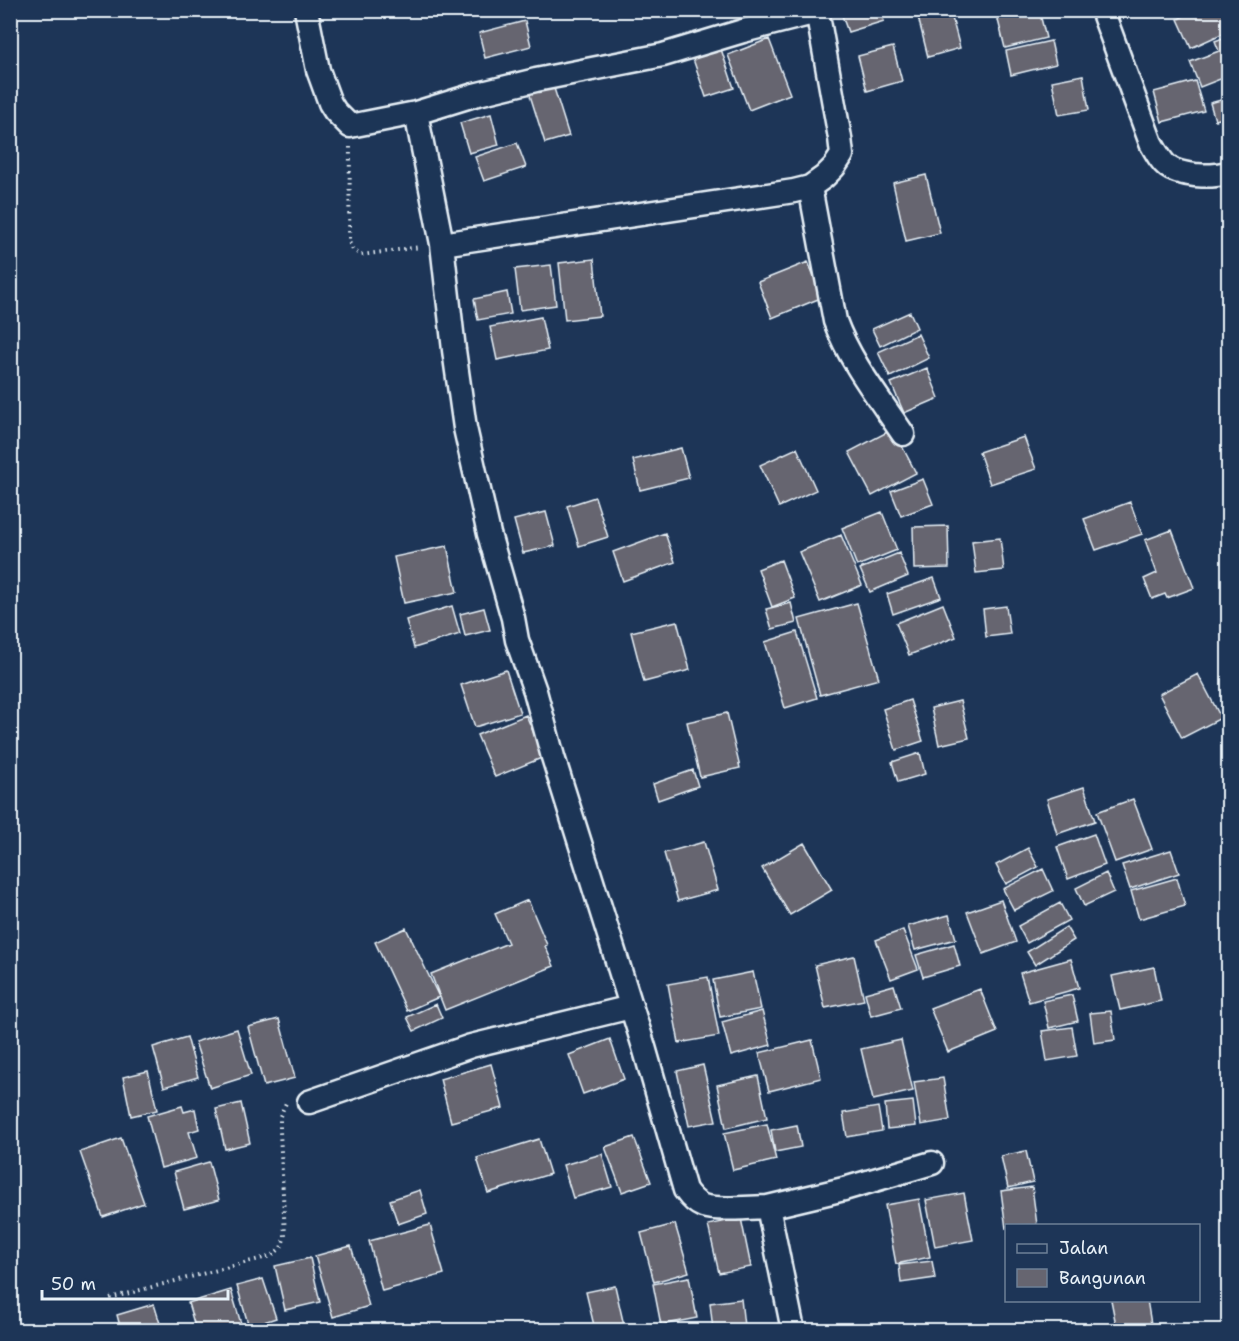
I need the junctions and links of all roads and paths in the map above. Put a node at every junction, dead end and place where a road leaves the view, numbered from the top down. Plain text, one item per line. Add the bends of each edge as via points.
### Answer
1 (306, 10) edge
2 (1102, 10) edge
3 (817, 11) edge
4 (416, 113) junction
5 (350, 126) junction
6 (1228, 173) edge
7 (810, 187) junction
8 (442, 244) junction
9 (903, 434) dead end
10 (631, 1007) junction
11 (309, 1102) joint
12 (932, 1163) dead end
13 (768, 1207) junction
14 (110, 1298) dead end
15 (793, 1330) edge

1 - 5 street via 318,70 330,103
2 - 6 street via 1151,143 1161,160 1178,173
3 - 4 street via 663,55 515,85
3 - 7 street via 842,155
4 - 5 street
4 - 8 street
5 - 8 path via 349,242 354,250 361,255
7 - 8 street
7 - 9 street via 842,341
8 - 10 street via 465,428 489,534 517,640
10 - 11 street via 471,1046
10 - 13 street via 685,1190 691,1199 718,1208
11 - 14 path via 286,1102 280,1116 285,1236 281,1248 271,1256
12 - 13 street
13 - 15 street

